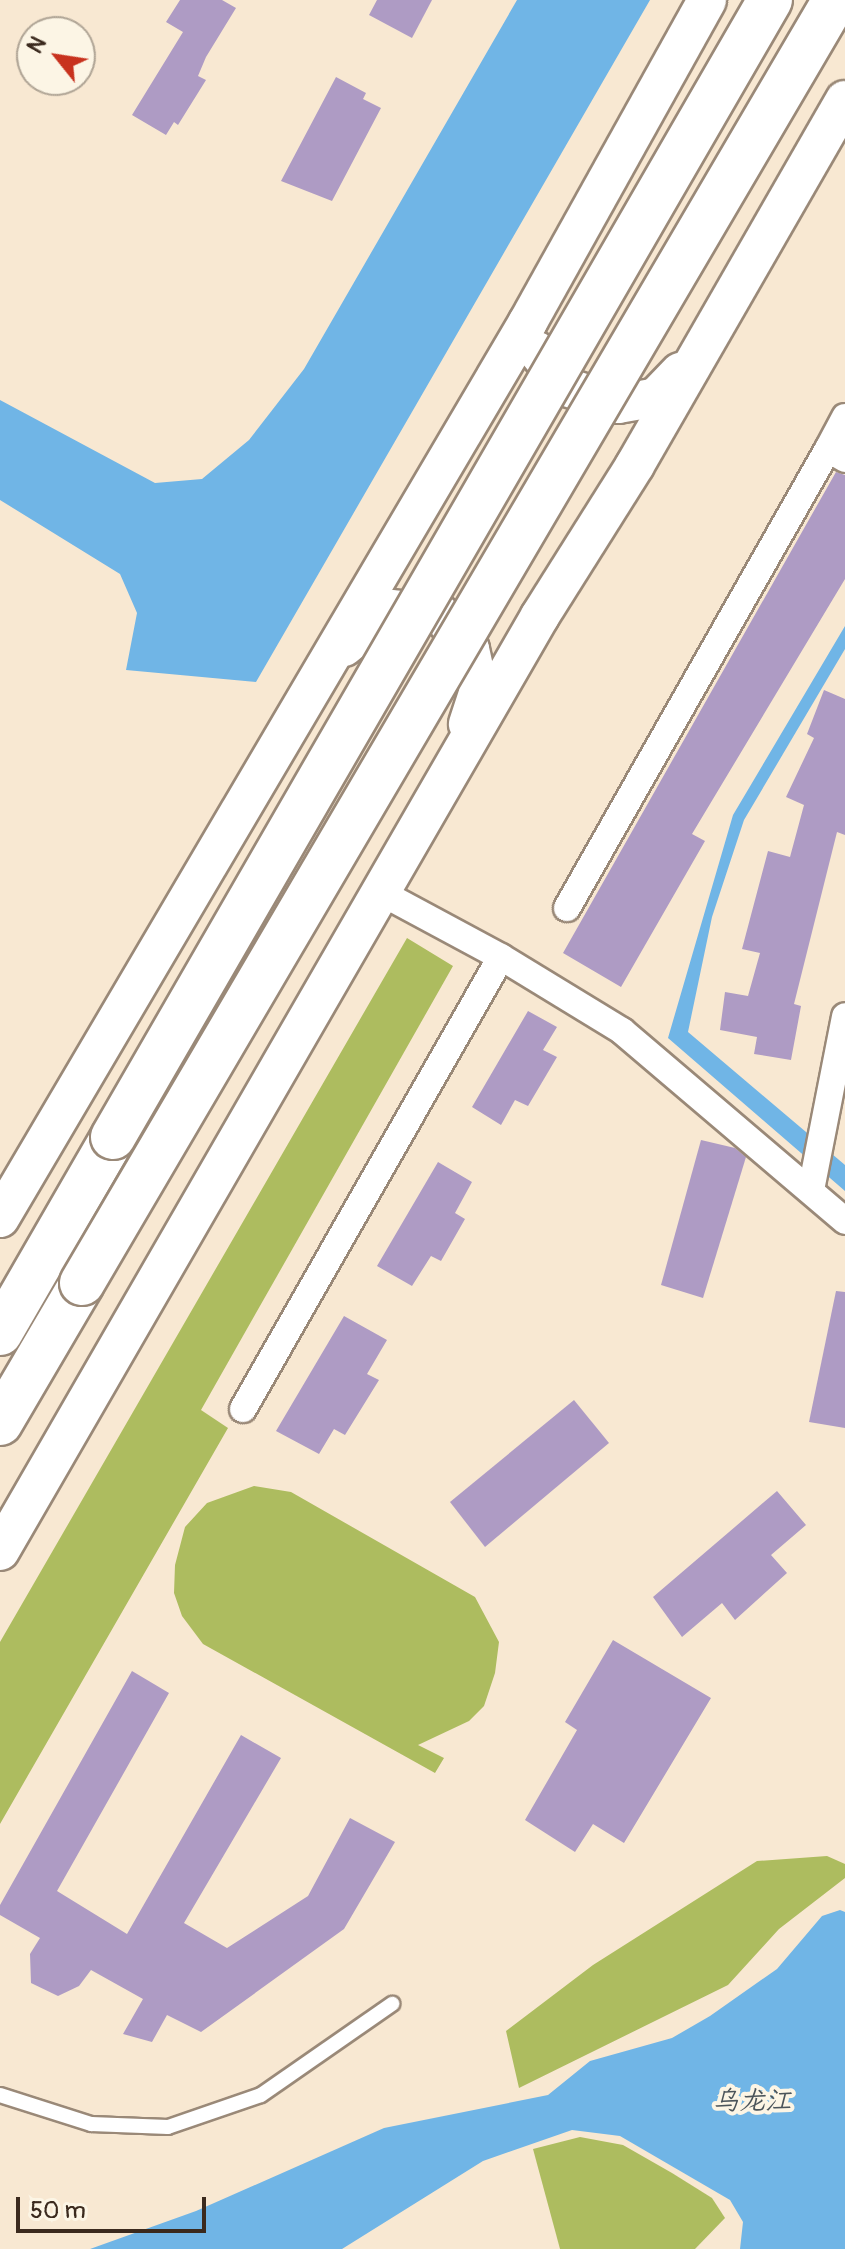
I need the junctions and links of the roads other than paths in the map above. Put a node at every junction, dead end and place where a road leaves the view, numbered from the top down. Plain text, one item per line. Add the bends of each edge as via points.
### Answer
1 (707, 0) edge
2 (770, 0) edge
3 (835, 0) edge
4 (845, 100) edge
5 (528, 322) junction
6 (698, 353) junction
7 (845, 417) edge
8 (836, 454) edge
9 (314, 681) junction
10 (457, 761) junction
11 (382, 893) junction
12 (567, 908) dead end
13 (501, 957) junction
14 (845, 1016) edge
15 (815, 1167) junction
16 (0, 1218) edge
17 (845, 1221) edge
18 (0, 1333) edge
19 (243, 1409) dead end
20 (0, 1423) edge
21 (0, 1551) edge
22 (392, 2004) dead end
23 (0, 2095) edge

1 - 5 main road
2 - 18 highway, bridge
3 - 20 highway, bridge
4 - 6 main road
5 - 6 main road via 533,347 566,387 618,404 656,397
5 - 9 main road
6 - 10 main road
7 - 8 street
8 - 12 street
9 - 10 main road via 356,632 391,609 440,614 470,649 479,690
9 - 16 main road
10 - 11 main road
11 - 13 street
11 - 21 main road
13 - 15 street via 622,1031
13 - 19 street
14 - 15 street
15 - 17 street
22 - 23 lane via 261,2095 168,2127 91,2124

